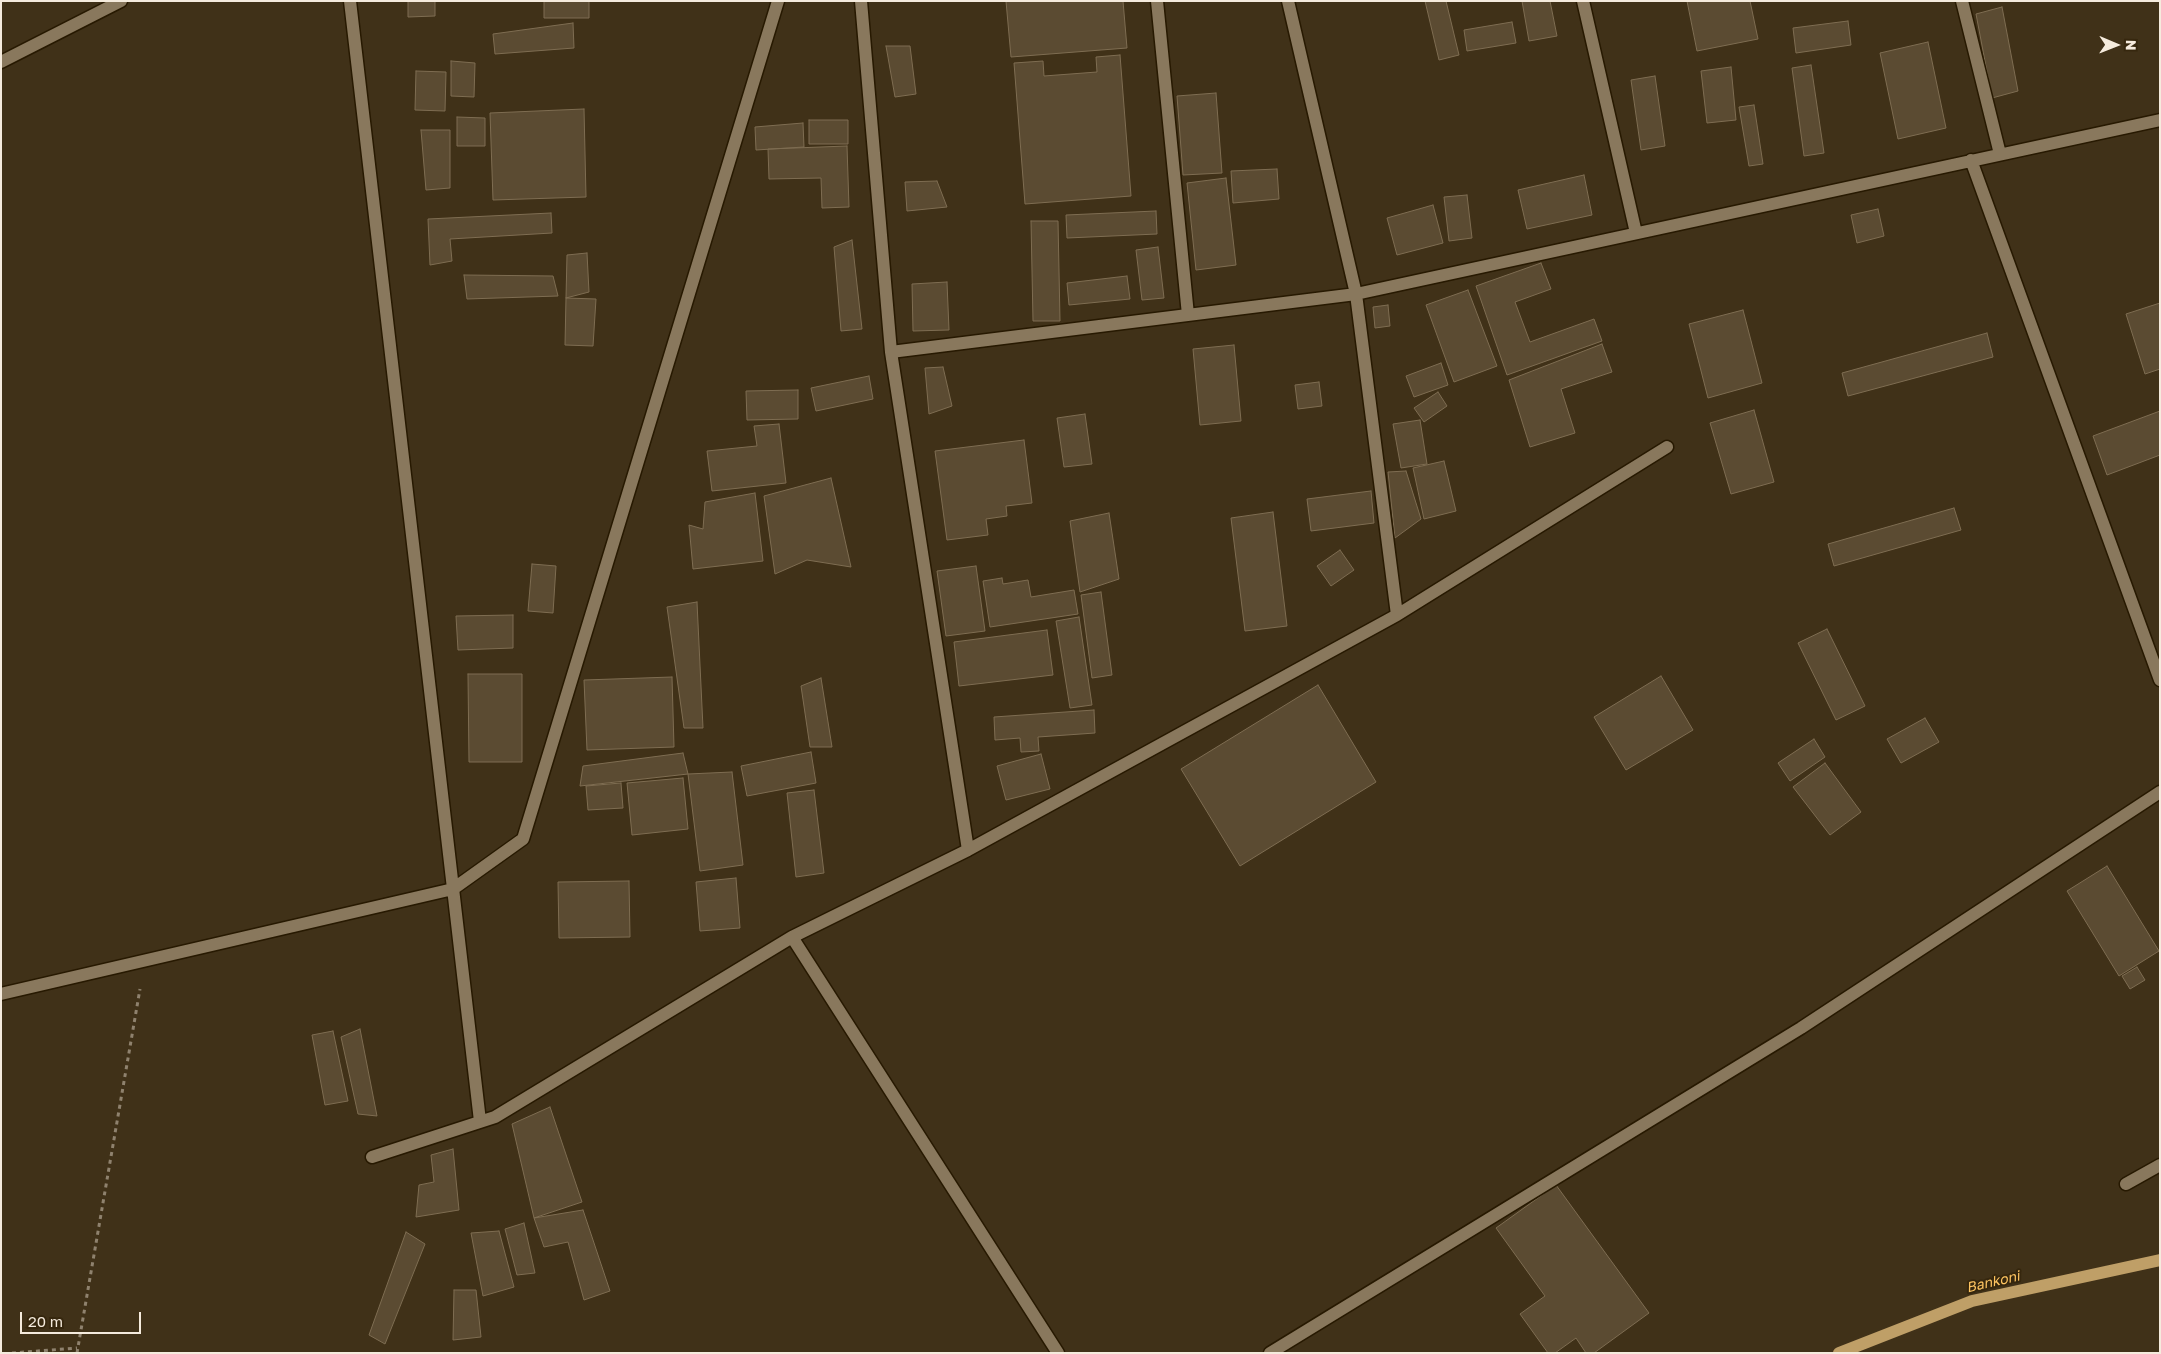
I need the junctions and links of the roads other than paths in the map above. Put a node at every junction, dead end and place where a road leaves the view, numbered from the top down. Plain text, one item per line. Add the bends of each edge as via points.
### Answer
1 (121, 1) edge
2 (350, 1) edge
3 (778, 1) edge
4 (861, 1) edge
5 (1157, 1) edge
6 (1288, 1) edge
7 (1583, 1) edge
8 (1962, 1) edge
9 (1, 62) edge
10 (2160, 120) edge
11 (2000, 154) junction
12 (1971, 160) junction
13 (1636, 233) junction
14 (1356, 294) junction
15 (1188, 315) junction
16 (891, 352) junction
17 (1667, 447) dead end
18 (1397, 615) junction
19 (2160, 680) edge
20 (2160, 792) edge
21 (968, 850) junction
22 (453, 889) junction
23 (792, 937) junction
24 (1, 994) edge
25 (480, 1121) junction
26 (372, 1157) dead end
27 (2160, 1165) edge
28 (2126, 1184) dead end
29 (1058, 1353) edge
30 (1270, 1353) edge

1 - 9 street
2 - 22 street
3 - 22 street via 523,839
4 - 16 street
5 - 15 street
6 - 14 street
7 - 13 street
8 - 11 street
10 - 11 street
11 - 12 street
12 - 13 street
12 - 19 street
13 - 14 street
14 - 15 street
14 - 18 street
15 - 16 street
16 - 21 street
17 - 18 street
18 - 21 street
20 - 30 street via 1801,1028
21 - 23 street
22 - 24 street
22 - 25 street
23 - 25 street via 495,1117
23 - 29 street
25 - 26 street
27 - 28 street

